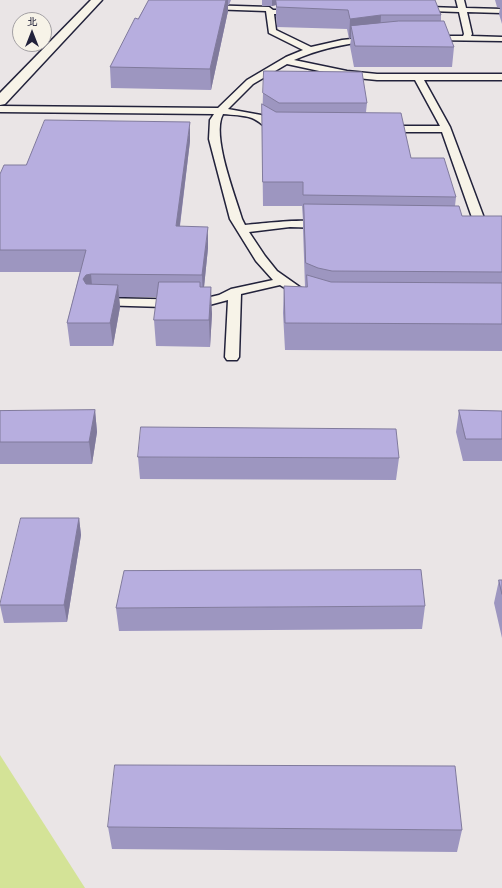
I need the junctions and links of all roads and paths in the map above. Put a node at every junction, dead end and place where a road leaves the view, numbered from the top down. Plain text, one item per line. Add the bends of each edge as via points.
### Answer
1 (97, 0) edge
2 (262, 0) edge
3 (460, 0) edge
4 (291, 3) edge
5 (198, 7) edge
6 (269, 10) junction
7 (463, 10) junction
8 (502, 11) edge
9 (308, 13) edge
10 (412, 14) edge
11 (425, 38) edge
12 (465, 38) junction
13 (378, 39) edge
14 (502, 39) edge
15 (310, 50) junction
16 (286, 61) junction
17 (502, 77) edge
18 (419, 78) junction
19 (0, 101) edge
20 (0, 109) edge
21 (220, 111) junction
22 (376, 129) edge
23 (445, 129) junction
24 (292, 130) edge
25 (338, 225) edge
26 (465, 226) edge
27 (481, 226) junction
28 (495, 227) edge
29 (242, 229) junction
30 (282, 281) junction
31 (235, 292) junction
32 (323, 301) edge
33 (93, 302) edge
34 (232, 357) dead end

1 - 19 street
2 - 6 lane via 258,5
3 - 7 lane
4 - 6 lane via 284,8
5 - 6 lane
6 - 9 lane
6 - 15 lane via 272,31
7 - 8 lane
7 - 10 lane via 422,10
7 - 12 lane via 468,34
11 - 12 lane
12 - 14 lane
13 - 15 lane via 342,42
15 - 16 lane
16 - 18 lane via 347,74
16 - 21 lane via 250,82
17 - 18 lane
18 - 23 lane
20 - 21 lane
21 - 24 lane via 247,113 259,117 276,130
21 - 29 lane via 215,120 214,139 236,219
22 - 23 lane
23 - 27 lane
25 - 29 lane via 290,224
26 - 27 lane
27 - 28 lane
29 - 30 lane via 260,258
30 - 31 lane
30 - 32 lane via 315,300
31 - 33 lane via 223,298 198,304
31 - 34 lane

